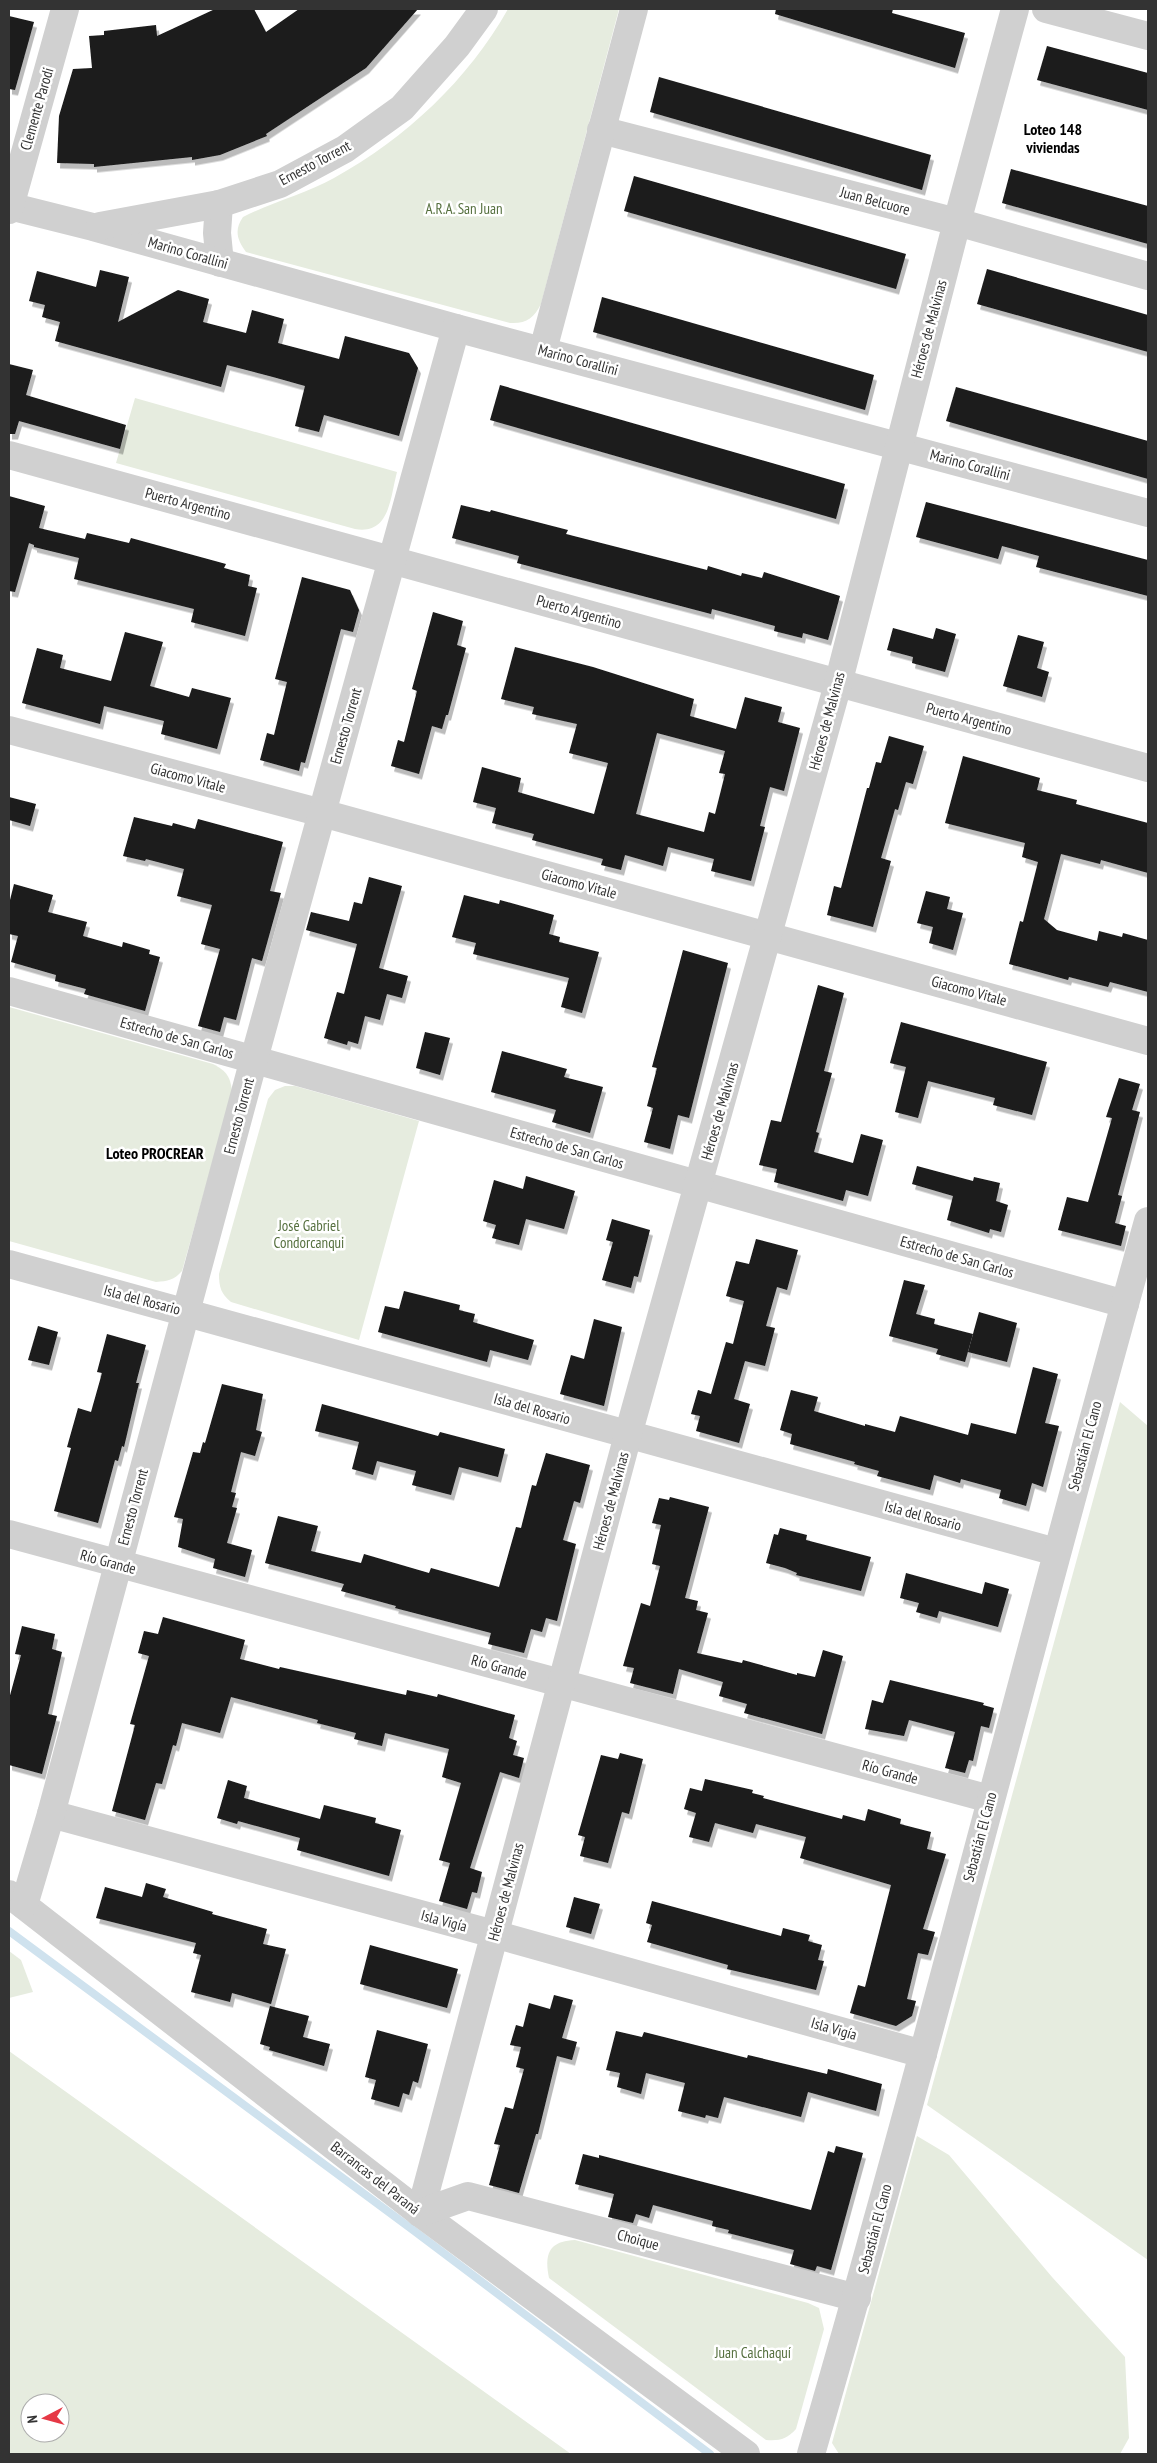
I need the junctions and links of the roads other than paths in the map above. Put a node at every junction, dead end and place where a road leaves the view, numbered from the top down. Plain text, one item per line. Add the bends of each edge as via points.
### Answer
1 (65, 9) edge
2 (484, 9) edge
3 (634, 9) edge
4 (1015, 9) edge
5 (1046, 9) edge
6 (1148, 36) edge
7 (601, 130) junction
8 (218, 204) junction
9 (9, 207) edge
10 (957, 222) junction
11 (93, 227) junction
12 (220, 262) junction
13 (1148, 276) edge
14 (456, 328) junction
15 (543, 350) junction
16 (898, 445) junction
17 (9, 455) edge
18 (1148, 513) edge
19 (392, 560) junction
20 (838, 684) junction
21 (9, 730) edge
22 (1148, 768) edge
23 (322, 813) junction
24 (768, 936) junction
25 (9, 991) edge
26 (1148, 1041) edge
27 (254, 1059) junction
28 (699, 1185) junction
29 (1148, 1221) edge
30 (9, 1264) edge
31 (1125, 1304) junction
32 (187, 1312) junction
33 (628, 1436) junction
34 (9, 1534) edge
35 (1056, 1552) junction
36 (117, 1565) junction
37 (562, 1683) junction
38 (990, 1799) junction
39 (51, 1814) junction
40 (16, 1900) edge
41 (494, 1934) junction
42 (923, 2054) junction
43 (420, 2212) junction
44 (857, 2298) junction
45 (746, 2454) edge
46 (811, 2454) edge

1 - 9 street, Clemente Parodi
2 - 8 street, Ernesto Torrent via 457,46 402,108 345,149 280,184
3 - 7 street
4 - 10 street, Héroes de Malvinas
5 - 6 street
7 - 10 street, Juan Belcuore
7 - 15 street
8 - 11 street, Ernesto Torrent
8 - 12 street
9 - 11 street, Marino Corallini
10 - 13 street, Juan Belcuore
10 - 16 street, Héroes de Malvinas
11 - 12 street, Marino Corallini
12 - 14 street, Marino Corallini
14 - 15 street, Marino Corallini
14 - 19 street, Ernesto Torrent
15 - 16 street, Marino Corallini
16 - 18 street, Marino Corallini
16 - 20 street, Héroes de Malvinas
17 - 19 street, Puerto Argentino
19 - 20 street, Puerto Argentino
19 - 23 street, Ernesto Torrent
20 - 22 street, Puerto Argentino
20 - 24 street, Héroes de Malvinas
21 - 23 street, Giacomo Vitale
23 - 24 street, Giacomo Vitale
23 - 27 street, Ernesto Torrent
24 - 26 street, Giacomo Vitale
24 - 28 street, Héroes de Malvinas
25 - 27 street, Estrecho de San Carlos
27 - 28 street, Estrecho de San Carlos
27 - 32 street, Ernesto Torrent
28 - 31 street, Estrecho de San Carlos
28 - 33 street, Héroes de Malvinas
29 - 31 street, Sebastián El Cano
30 - 32 street, Isla del Rosario
31 - 35 street, Sebastián El Cano
32 - 33 street, Isla del Rosario
32 - 36 street, Ernesto Torrent
33 - 35 street, Isla del Rosario
33 - 37 street, Héroes de Malvinas
34 - 36 street, Río Grande
35 - 38 street, Sebastián El Cano
36 - 37 street, Río Grande
36 - 39 street, Ernesto Torrent
37 - 38 street, Río Grande
37 - 41 street, Héroes de Malvinas
38 - 42 street, Sebastián El Cano
39 - 40 street, Ernesto Torrent
39 - 41 street, Isla Vigía
40 - 43 street, Barrancas del Paraná
41 - 42 street, Isla Vigía
41 - 43 street, Héroes de Malvinas
42 - 44 street, Sebastián El Cano
43 - 44 street, Choique via 468,2196
43 - 45 street, Barrancas del Paraná
44 - 46 street, Sebastián El Cano

